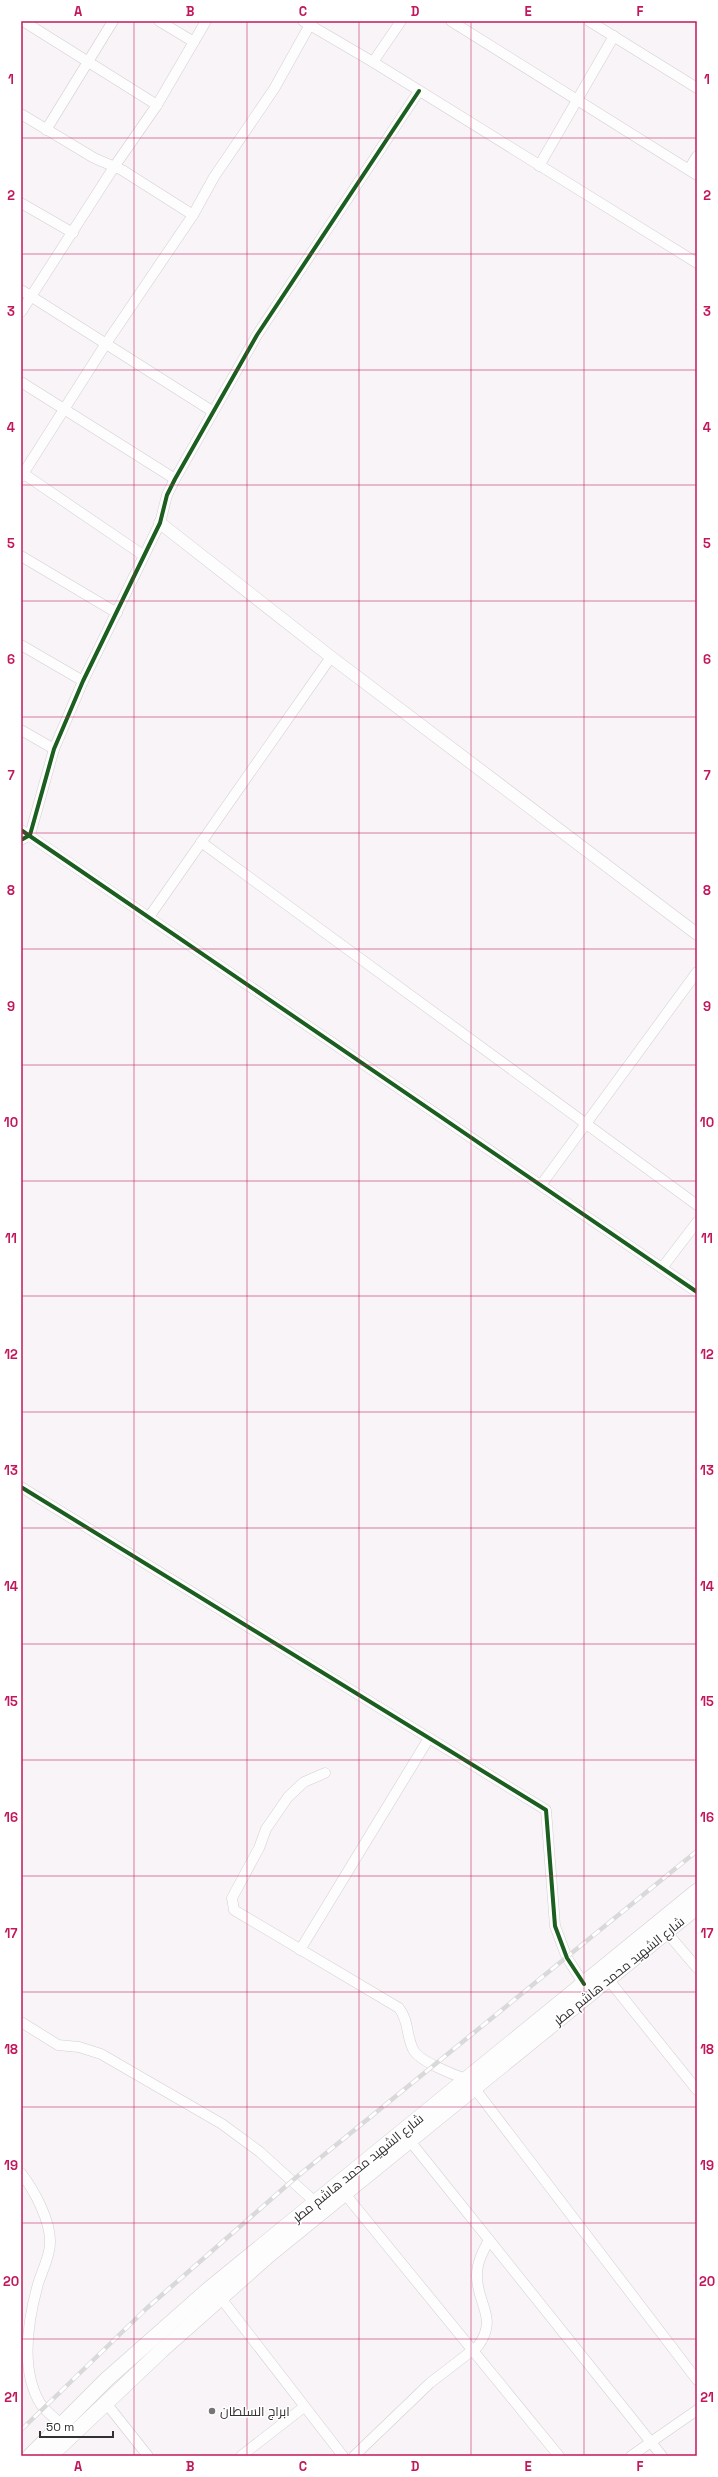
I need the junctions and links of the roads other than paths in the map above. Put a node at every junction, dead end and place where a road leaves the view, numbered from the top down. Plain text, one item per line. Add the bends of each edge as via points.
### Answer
1 (23, 21) edge
2 (113, 21) edge
3 (158, 21) edge
4 (206, 21) edge
5 (401, 21) edge
6 (451, 21) edge
7 (589, 21) edge
8 (308, 22) edge
9 (614, 36) junction
10 (194, 42) junction
11 (88, 62) junction
12 (373, 62) junction
13 (697, 88) edge
14 (419, 91) junction
15 (575, 100) junction
16 (157, 105) junction
17 (21, 114) edge
18 (46, 130) junction
19 (697, 156) edge
20 (538, 166) junction
21 (114, 167) junction
22 (693, 172) edge
23 (21, 203) edge
24 (193, 215) junction
25 (73, 233) junction
26 (697, 263) edge
27 (21, 290) edge
28 (31, 297) junction
29 (21, 312) edge
30 (105, 345) junction
31 (21, 382) edge
32 (65, 410) junction
33 (212, 411) junction
34 (22, 474) edge
35 (175, 479) junction
36 (160, 523) junction
37 (144, 555) junction
38 (21, 556) edge
39 (117, 613) junction
40 (21, 645) edge
41 (331, 657) junction
42 (84, 682) junction
43 (21, 730) edge
44 (54, 749) junction
45 (24, 835) edge
46 (201, 842) junction
47 (148, 917) junction
48 (697, 934) edge
49 (697, 972) edge
50 (586, 1124) junction
51 (541, 1185) junction
52 (697, 1205) edge
53 (697, 1222) edge
54 (662, 1268) junction
55 (697, 1292) edge
56 (21, 1487) edge
57 (429, 1738) junction
58 (325, 1773) dead end
59 (697, 1891) edge
60 (697, 1907) edge
61 (662, 1928) junction
62 (300, 1950) junction
63 (697, 1968) edge
64 (608, 1979) junction
65 (584, 1984) junction
66 (21, 2022) edge
67 (470, 2084) junction
68 (697, 2090) edge
69 (410, 2142) junction
70 (21, 2173) edge
71 (344, 2194) junction
72 (315, 2202) junction
73 (489, 2240) junction
74 (220, 2297) junction
75 (473, 2349) junction
76 (24, 2350) edge
77 (697, 2380) edge
78 (106, 2403) junction
79 (304, 2407) junction
80 (697, 2410) edge
81 (62, 2425) junction
82 (651, 2442) junction
83 (30, 2456) edge
84 (50, 2456) edge
85 (148, 2456) edge
86 (241, 2456) edge
87 (343, 2456) edge
88 (354, 2456) edge
89 (559, 2456) edge
90 (630, 2456) edge
91 (662, 2456) edge

1 - 11 street
2 - 11 street
3 - 10 street
4 - 10 street
5 - 12 street
6 - 15 street
7 - 9 street
8 - 12 street
8 - 24 street via 274,89 214,177
9 - 13 street
9 - 15 street
10 - 16 street
11 - 16 street
11 - 18 street
12 - 14 street
14 - 20 street
14 - 33 street via 257,335
15 - 20 street
15 - 22 street
16 - 21 street
17 - 18 street
18 - 21 street
19 - 22 street
20 - 26 street
21 - 24 street
21 - 25 street
23 - 25 street
24 - 30 street
25 - 28 street
27 - 28 street
28 - 29 street
28 - 30 street
30 - 32 street
30 - 33 street
31 - 32 street
32 - 34 street
32 - 35 street
33 - 35 street
34 - 37 street
35 - 36 street via 167,495
36 - 37 street
36 - 41 street
37 - 39 street
38 - 39 street
39 - 42 street
40 - 42 street
41 - 46 street
41 - 48 street
42 - 44 street
43 - 44 street
44 - 45 street
45 - 47 street
46 - 47 street
46 - 50 street
47 - 51 street
49 - 50 street
50 - 51 street
50 - 52 street
51 - 54 street
53 - 54 street
54 - 55 street
56 - 57 street
57 - 62 street
57 - 65 street via 546,1810 555,1926 567,1958
58 - 62 street via 304,1782 288,1797 266,1829 259,1848 232,1898 234,1910
59 - 61 main road, شارع الشهيد محمد هاشم مطر
60 - 61 main road, شارع الشهيد محمد هاشم مطر
61 - 63 street
61 - 64 main road, شارع الشهيد محمد هاشم مطر
61 - 65 main road, شارع الشهيد محمد هاشم مطر
62 - 67 street via 399,2008 406,2017 413,2050 421,2059
64 - 67 main road, شارع الشهيد محمد هاشم مطر
64 - 68 street
65 - 67 main road, شارع الشهيد محمد هاشم مطر
66 - 72 street via 58,2045 79,2047 101,2054 222,2124 260,2152
67 - 69 main road, شارع الشهيد محمد هاشم مطر
67 - 72 main road, شارع الشهيد محمد هاشم مطر
67 - 77 street
69 - 71 main road, شارع الشهيد محمد هاشم مطر
69 - 73 street
70 - 76 street via 34,2190 49,2231 50,2243 33,2302
71 - 74 main road, شارع الشهيد محمد هاشم مطر
71 - 75 street
72 - 81 main road, شارع الشهيد محمد هاشم مطر via 148,2342
73 - 75 street via 478,2264 477,2276 487,2328 484,2338
73 - 82 street
74 - 78 main road, شارع الشهيد محمد هاشم مطر
74 - 79 street
75 - 88 street via 430,2383
75 - 89 street
76 - 81 street via 30,2379 40,2404
78 - 84 main road, شارع الشهيد محمد هاشم مطر
78 - 85 street
79 - 86 street
79 - 87 street
80 - 82 street
81 - 83 main road, شارع الشهيد محمد هاشم مطر
82 - 90 street
82 - 91 street

